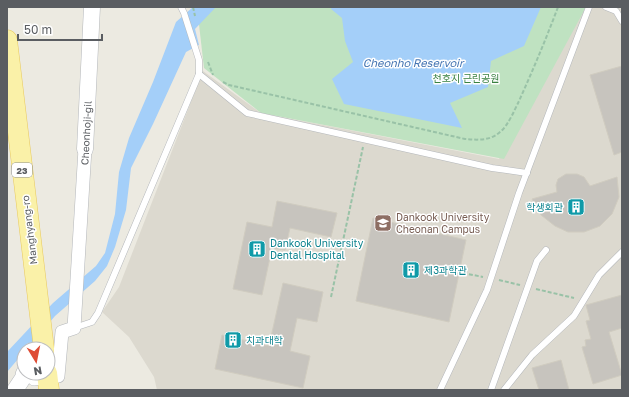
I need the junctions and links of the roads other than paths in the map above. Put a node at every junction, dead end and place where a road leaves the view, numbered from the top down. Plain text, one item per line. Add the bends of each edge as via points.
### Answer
1 (92, 7) edge
2 (181, 7) edge
3 (589, 7) edge
4 (606, 7) edge
5 (622, 21) edge
6 (7, 40) edge
7 (200, 74) junction
8 (85, 149) joint
9 (7, 151) edge
10 (527, 173) junction
11 (546, 250) dead end
12 (622, 252) edge
13 (32, 305) junction
14 (74, 323) junction
15 (30, 341) edge
16 (42, 341) edge
17 (56, 376) edge
18 (21, 381) edge
19 (15, 390) edge
20 (440, 390) edge
21 (491, 390) edge
22 (504, 390) edge

1 - 8 street, Cheonhoji-gil
2 - 7 lane via 199,60
3 - 10 lane
4 - 5 lane via 616,11
6 - 13 main road, Manghyang-ro / 23
7 - 10 lane via 247,113 492,168
7 - 14 lane via 98,313 92,322
8 - 14 street, Cheonhoji-gil
9 - 13 main road, Manghyang-ro / 23
10 - 20 lane via 487,290
11 - 21 lane via 537,261
12 - 22 lane via 599,275 574,316 532,355
13 - 15 main road, Manghyang-ro / 23
13 - 16 main road, Manghyang-ro / 23
14 - 17 street via 62,332
18 - 19 street

